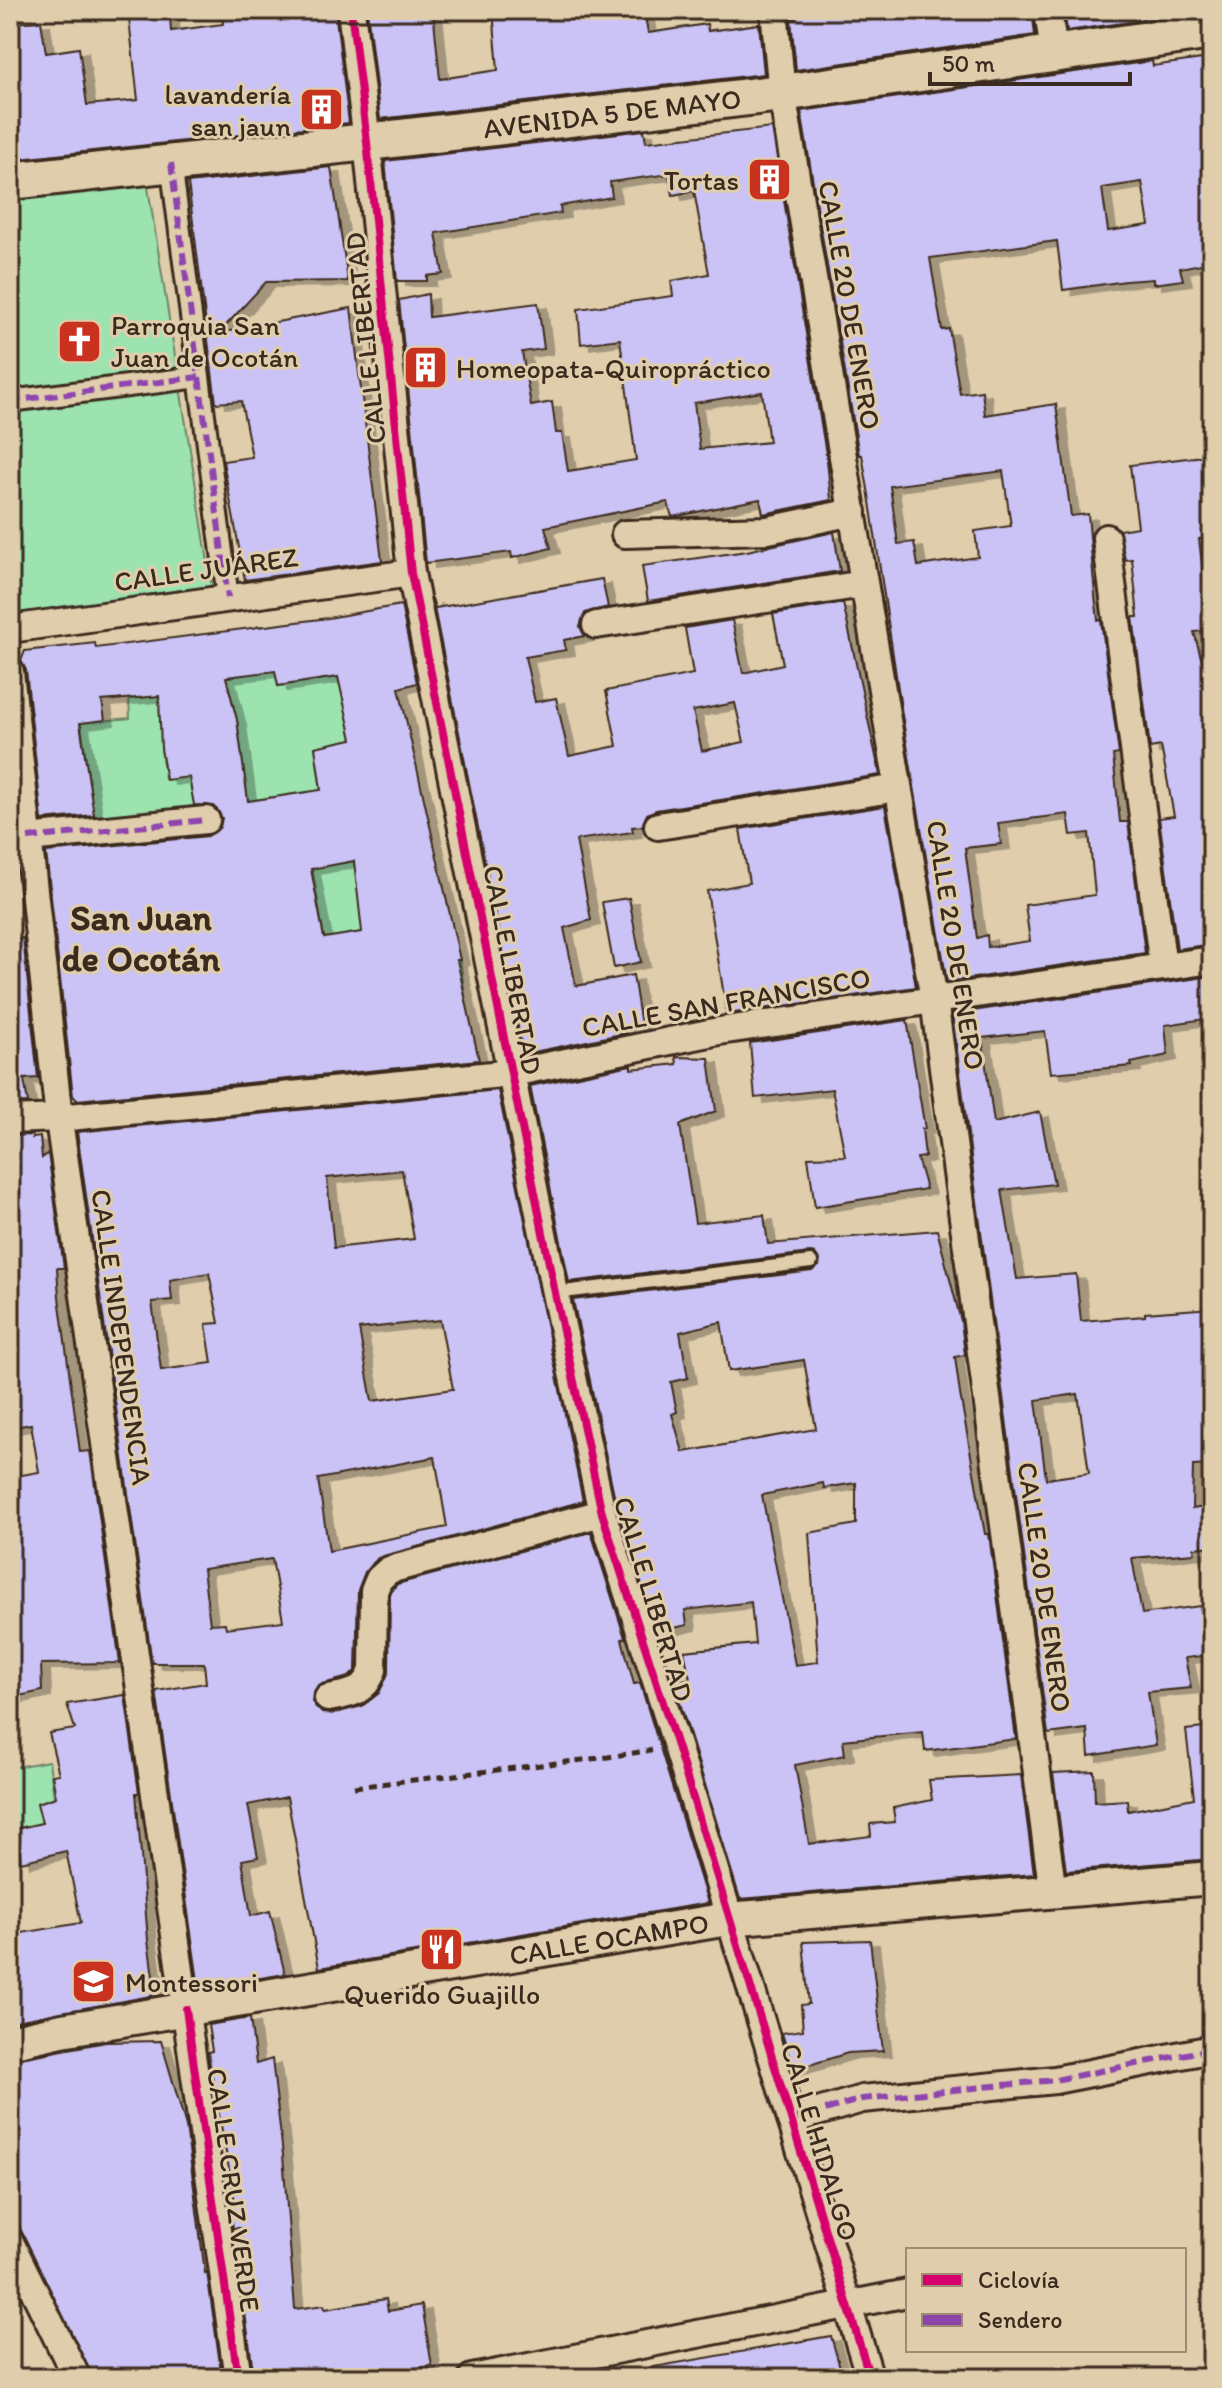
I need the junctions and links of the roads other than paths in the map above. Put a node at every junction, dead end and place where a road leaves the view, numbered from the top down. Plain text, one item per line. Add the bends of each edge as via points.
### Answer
1 (351, 10) edge
2 (774, 10) edge
3 (1048, 10) edge
4 (1212, 31) edge
5 (1054, 54) junction
6 (782, 93) junction
7 (367, 142) junction
8 (171, 163) junction
9 (10, 181) edge
10 (199, 377) junction
11 (10, 401) edge
12 (853, 512) junction
13 (625, 534) dead end
14 (1106, 538) dead end
15 (411, 573) junction
16 (864, 584) junction
17 (228, 598) junction
18 (596, 625) dead end
19 (10, 629) edge
20 (10, 672) edge
21 (898, 788) junction
22 (206, 820) dead end
23 (658, 826) dead end
24 (28, 838) junction
25 (1212, 960) edge
26 (1163, 967) junction
27 (934, 1000) junction
28 (512, 1073) junction
29 (59, 1118) junction
30 (10, 1120) edge
31 (811, 1262) dead end
32 (555, 1293) junction
33 (602, 1513) junction
34 (328, 1698) dead end
35 (1212, 1878) edge
36 (1053, 1893) junction
37 (728, 1919) junction
38 (186, 2009) junction
39 (10, 2042) edge
40 (1212, 2049) edge
41 (791, 2120) junction
42 (10, 2242) edge
43 (906, 2293) edge
44 (847, 2303) junction
45 (77, 2378) edge
46 (238, 2378) edge
47 (472, 2378) edge
48 (870, 2378) edge

1 - 7 street, CALLE LIBERTAD
2 - 6 street, CALLE 20 DE ENERO
3 - 5 street
4 - 5 main road, AVENIDA 5 DE MAYO
5 - 6 main road, AVENIDA 5 DE MAYO
6 - 7 main road, AVENIDA 5 DE MAYO
6 - 12 street, CALLE 20 DE ENERO
7 - 8 main road, AVENIDA 5 DE MAYO
7 - 15 street, CALLE LIBERTAD
8 - 9 main road, AVENIDA 5 DE MAYO
8 - 10 street
10 - 11 street
10 - 17 street
12 - 13 street via 768,530
12 - 16 street, CALLE 20 DE ENERO
14 - 26 street
15 - 17 street, CALLE JUÁREZ
15 - 28 street, CALLE LIBERTAD
16 - 18 street
16 - 21 street, CALLE 20 DE ENERO
17 - 19 street, CALLE JUÁREZ
20 - 24 street, CALLE INDEPENDENCIA
21 - 23 street
21 - 27 street, CALLE 20 DE ENERO
22 - 24 street
24 - 29 street, CALLE INDEPENDENCIA
25 - 26 street, CALLE SAN FRANCISCO
26 - 27 street, CALLE SAN FRANCISCO
27 - 28 street, CALLE SAN FRANCISCO via 719,1031
27 - 36 street, CALLE 20 DE ENERO
28 - 29 street, CALLE SAN FRANCISCO
28 - 32 street, CALLE LIBERTAD
29 - 30 street, CALLE SAN FRANCISCO
29 - 38 street, CALLE INDEPENDENCIA
31 - 32 lane
32 - 33 street, CALLE LIBERTAD
33 - 34 street via 389,1570 374,1591 369,1683 360,1691
33 - 37 street, CALLE LIBERTAD
35 - 36 street, CALLE OCAMPO
36 - 37 street, CALLE OCAMPO
37 - 38 street, CALLE OCAMPO
37 - 41 street, CALLE HIDALGO
38 - 39 street, CALLE OCAMPO
38 - 46 street, CALLE CRUZ VERDE
40 - 41 street via 1055,2080 862,2099
41 - 44 street, CALLE HIDALGO
42 - 45 street
43 - 44 street
44 - 47 street
44 - 48 street, CALLE HIDALGO

